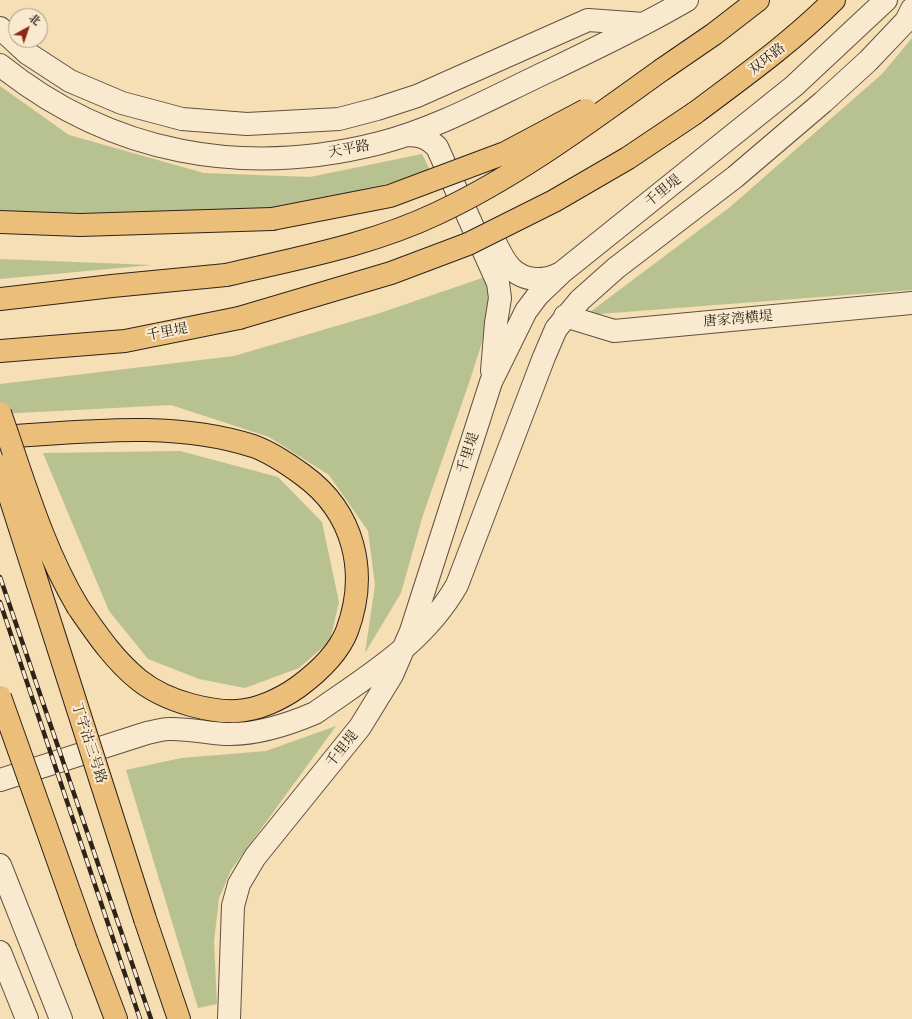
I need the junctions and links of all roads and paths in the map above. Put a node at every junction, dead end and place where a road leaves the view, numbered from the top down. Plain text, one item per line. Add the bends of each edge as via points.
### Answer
1 (687, 0) edge
2 (758, 0) edge
3 (834, 0) edge
4 (886, 0) edge
5 (912, 10) edge
6 (645, 24) junction
7 (0, 28) edge
8 (0, 65) edge
9 (663, 69) junction
10 (464, 113) junction
11 (695, 113) joint
12 (406, 135) junction
13 (0, 222) edge
14 (561, 272) junction
15 (0, 299) edge
16 (912, 303) edge
17 (566, 316) junction
18 (0, 351) edge
19 (491, 382) junction
20 (0, 413) edge
21 (0, 437) edge
22 (0, 466) edge
23 (401, 651) junction
24 (0, 697) edge
25 (0, 780) edge
26 (0, 865) edge
27 (0, 952) edge
28 (27, 1019) edge
29 (61, 1019) edge
30 (116, 1019) edge
31 (179, 1019) edge
32 (229, 1019) edge

1 - 6 street, 天平路
2 - 9 main road
3 - 11 main road, 双环路 via 772,56
4 - 14 street, 千里堤 via 794,86
5 - 17 street via 868,61 824,102 735,178 616,268
6 - 7 street via 588,20 417,96 377,110 339,119 247,124 182,119 122,103 70,81 27,53
6 - 10 street, 天平路
8 - 12 street, 天平路 via 74,114 129,138 194,153 232,159 304,156 354,148
9 - 13 main road, bridge via 505,152 390,196 272,219 80,225
9 - 15 main road, bridge via 540,157 494,184 437,213 355,245 226,275
10 - 12 street, 天平路
10 - 14 street via 453,124 448,144 503,259 513,272 526,278 549,280
11 - 18 main road, 千里堤, bridge via 628,158 554,201 468,244 391,273 239,318 125,341
12 - 19 street via 420,135 438,147 498,283 500,298 494,334
14 - 19 street, 千里堤 via 526,311
16 - 17 street, 唐家湾横堤 via 614,331
17 - 23 street via 556,329 544,357 457,585 436,617
19 - 23 street, 千里堤 via 411,631
20 - 21 main road, bridge via 34,510 61,580 100,639 141,682 169,698 210,710 238,711 266,704 291,692 314,675 333,654 346,632 354,606 357,583 356,556 338,509 318,486 288,464 254,446 195,433 125,430
22 - 31 main road, 丁字沽三号路, bridge
23 - 25 street via 315,713 274,728 246,734 168,729 147,733
23 - 32 street, 千里堤 via 392,675 360,727 255,857 239,884 233,906
24 - 30 main road, bridge
26 - 29 street
27 - 28 street

